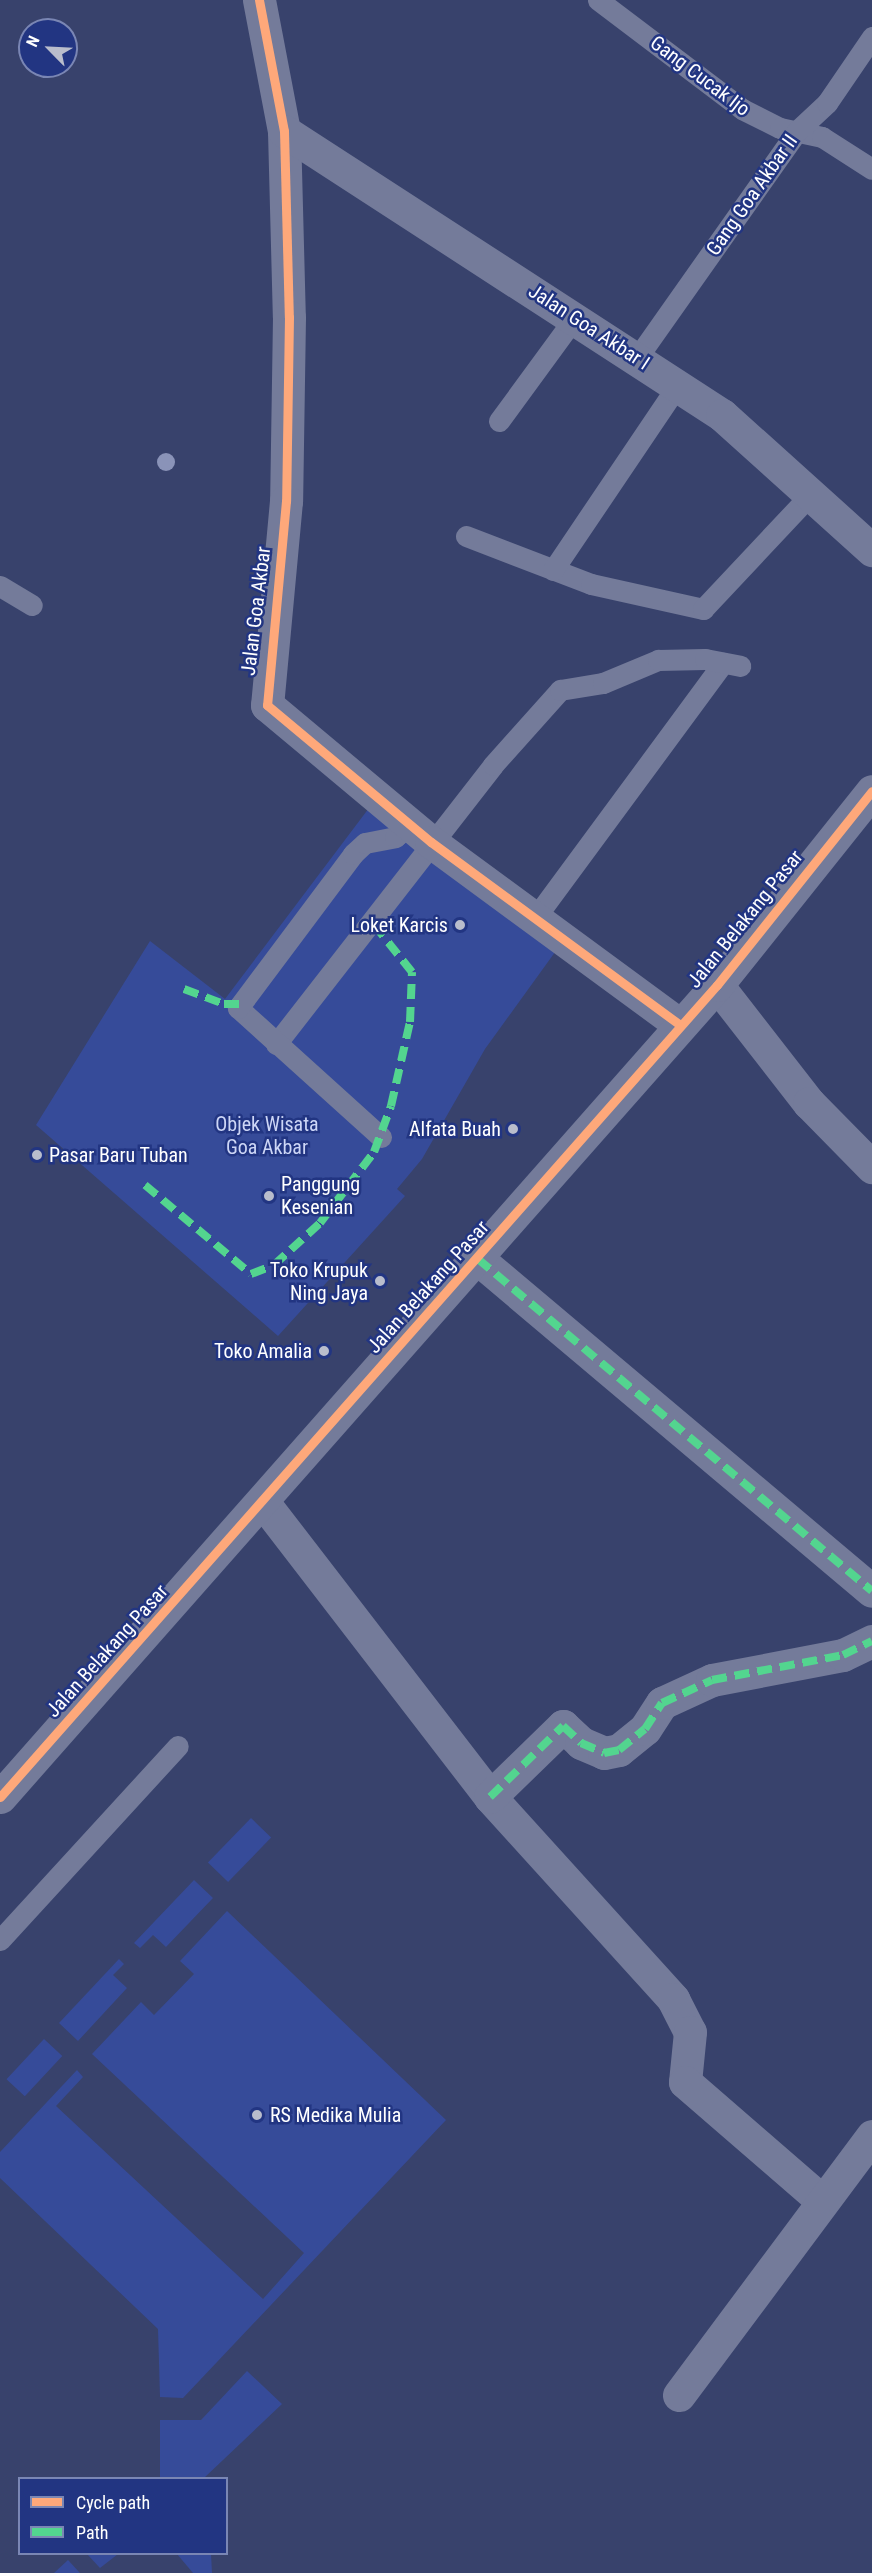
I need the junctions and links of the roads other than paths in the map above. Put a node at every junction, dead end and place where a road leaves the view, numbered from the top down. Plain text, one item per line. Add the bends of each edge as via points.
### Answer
1 (258, 0) edge
2 (598, 0) edge
3 (872, 37) edge
4 (284, 131) junction
5 (797, 131) junction
6 (872, 169) edge
7 (575, 317) junction
8 (637, 358) junction
9 (678, 385) junction
10 (500, 421) dead end
11 (812, 493) junction
12 (466, 536) dead end
13 (872, 550) edge
14 (553, 570) junction
15 (0, 586) edge
16 (32, 605) dead end
17 (872, 791) edge
18 (421, 834) junction
19 (535, 918) junction
20 (717, 985) junction
21 (680, 1025) junction
22 (276, 1044) junction
23 (381, 1137) dead end
24 (872, 1167) edge
25 (478, 1259) junction
26 (263, 1502) junction
27 (872, 1592) edge
28 (872, 1641) edge
29 (178, 1746) dead end
30 (0, 1797) edge
31 (489, 1797) junction
32 (0, 1940) edge
33 (872, 2136) edge
34 (821, 2200) junction
35 (679, 2395) dead end

1 - 4 street, Jalan Goa Akbar
2 - 5 lane, Gang Cucak Ijo via 742,109
3 - 5 lane, Gang Goa Akbar II via 827,103
4 - 7 street, Jalan Goa Akbar I
4 - 18 street, Jalan Goa Akbar via 286,501 265,698 272,713
5 - 6 lane, Gang Cucak Ijo via 822,137
5 - 8 lane, Gang Goa Akbar II
7 - 8 street, Jalan Goa Akbar I
7 - 10 lane
8 - 9 street, Jalan Goa Akbar I
9 - 11 street, Jalan Goa Akbar I
9 - 14 lane
11 - 13 street, Jalan Goa Akbar I
11 - 14 lane via 703,609 616,591
12 - 14 lane
15 - 16 lane
17 - 20 street, Jalan Belakang Pasar
18 - 19 street, Jalan Goa Akbar
18 - 19 lane via 560,690 603,683 658,660 732,664
18 - 22 lane
18 - 22 lane via 370,842 353,854 242,999 241,1011
19 - 21 street, Jalan Goa Akbar
20 - 21 street, Jalan Belakang Pasar
20 - 24 street via 792,1074 809,1103
21 - 25 street, Jalan Belakang Pasar
22 - 23 lane
25 - 26 street, Jalan Belakang Pasar
25 - 27 street
26 - 30 street, Jalan Belakang Pasar
26 - 31 street
28 - 31 street via 843,1655 712,1680 662,1703 645,1729 619,1750 604,1753 581,1743 563,1726
29 - 32 lane
31 - 34 street via 673,1999 690,2032 685,2082
33 - 34 street
34 - 35 street

